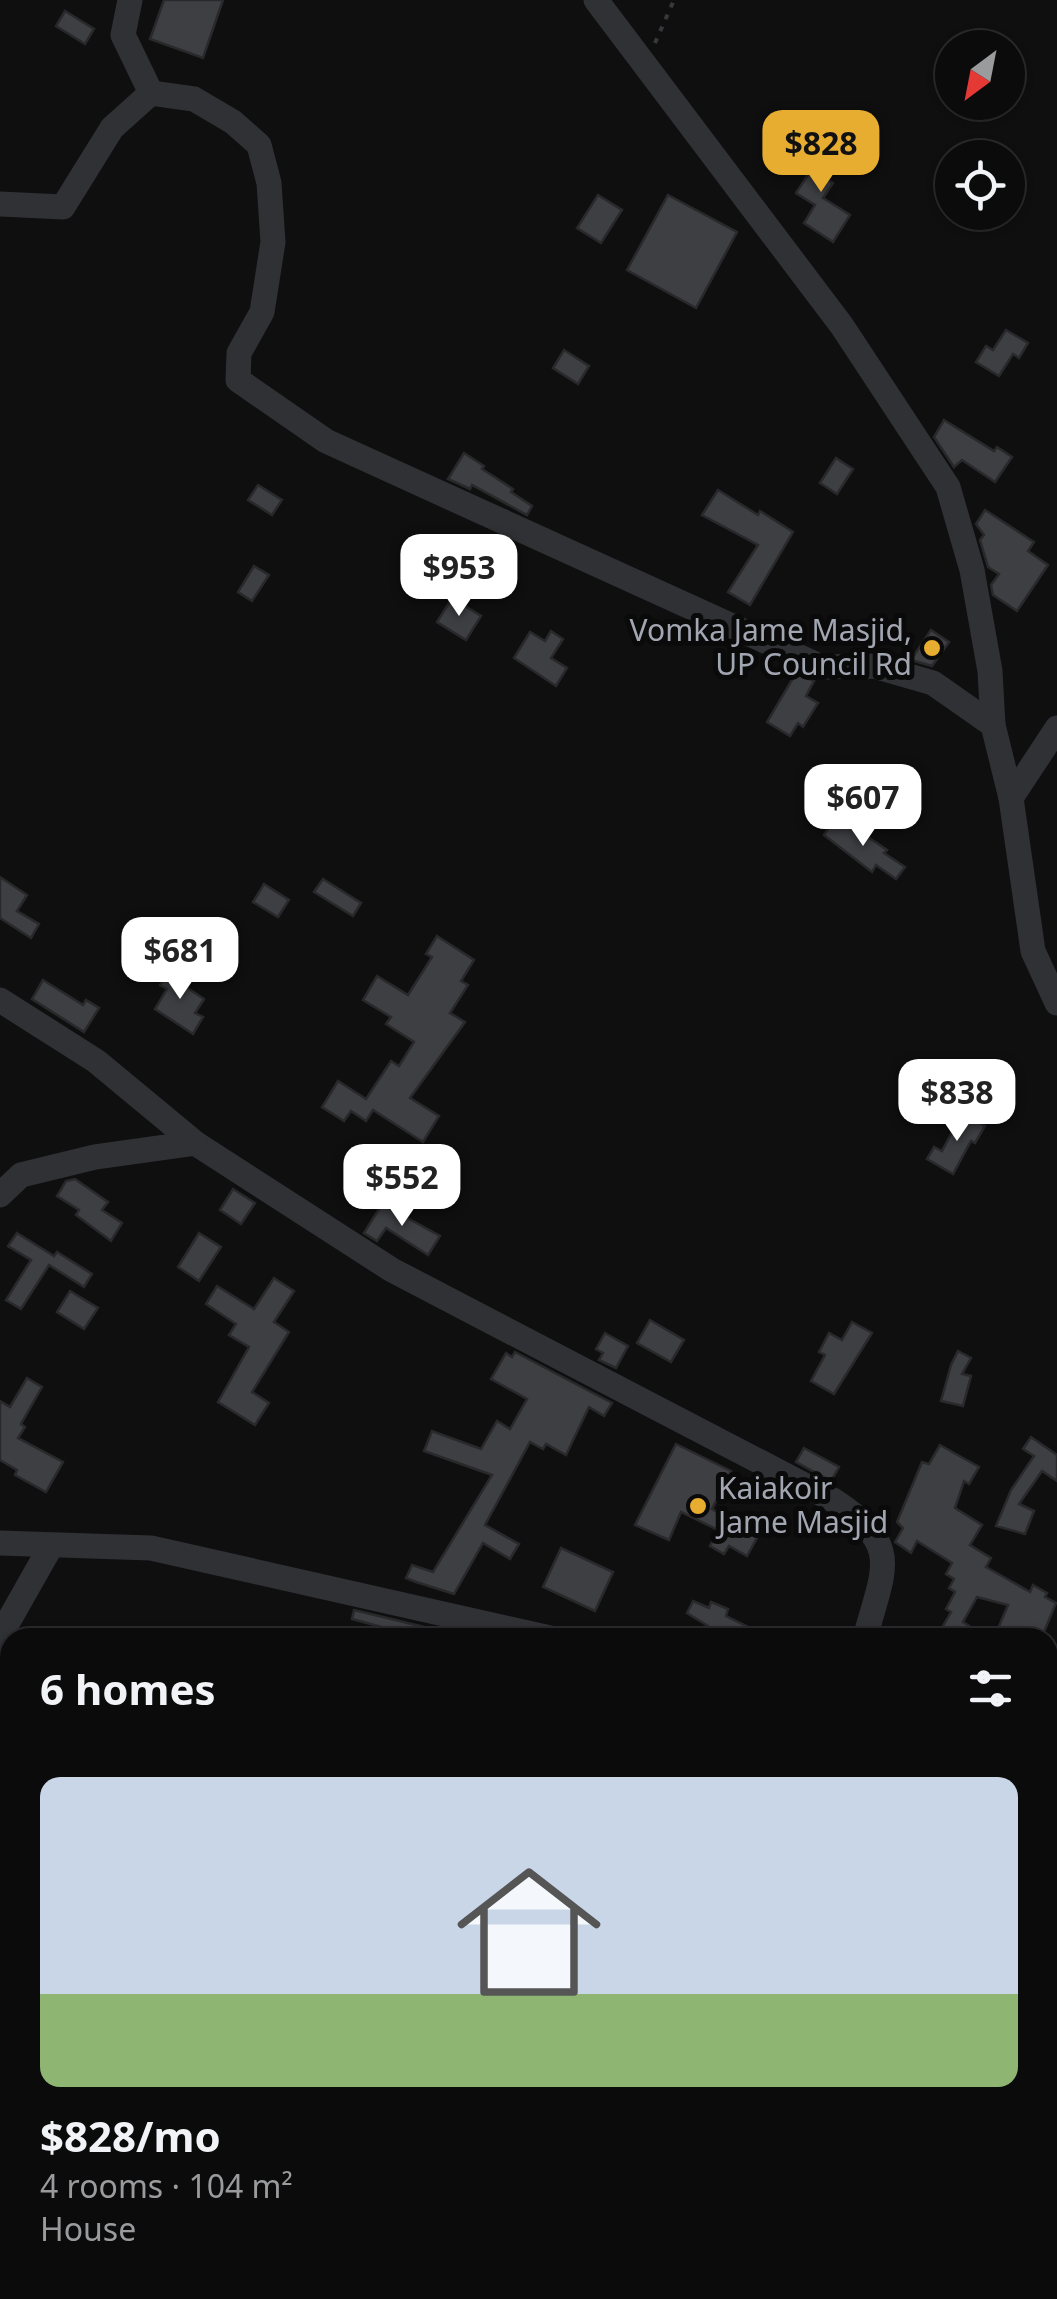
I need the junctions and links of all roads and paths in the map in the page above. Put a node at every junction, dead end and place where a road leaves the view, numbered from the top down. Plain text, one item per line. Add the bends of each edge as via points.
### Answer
1 (130, 0) edge
2 (596, 0) edge
3 (674, 0) edge
4 (645, 66) junction
5 (151, 92) junction
6 (0, 204) edge
7 (993, 725) junction
8 (1057, 728) edge
9 (1010, 798) junction
10 (0, 1000) edge
11 (1057, 1003) edge
12 (195, 1143) junction
13 (0, 1195) edge
14 (0, 1543) edge
15 (51, 1546) junction
16 (5, 1628) edge
17 (506, 1628) edge
18 (868, 1628) edge

1 - 5 street via 123,35
2 - 4 street
3 - 4 path
4 - 7 street via 842,326 948,487 972,570
5 - 6 street via 112,128 63,207
5 - 7 street via 194,98 259,145 270,183 272,242 262,312 240,354 238,380 326,441 822,667 874,666 932,684
7 - 9 street
8 - 9 street
9 - 11 street via 1033,951
10 - 12 street via 96,1061
12 - 13 street via 21,1176
12 - 18 street via 392,1270 863,1520 884,1568
14 - 15 street
15 - 16 street
15 - 17 street via 151,1548

